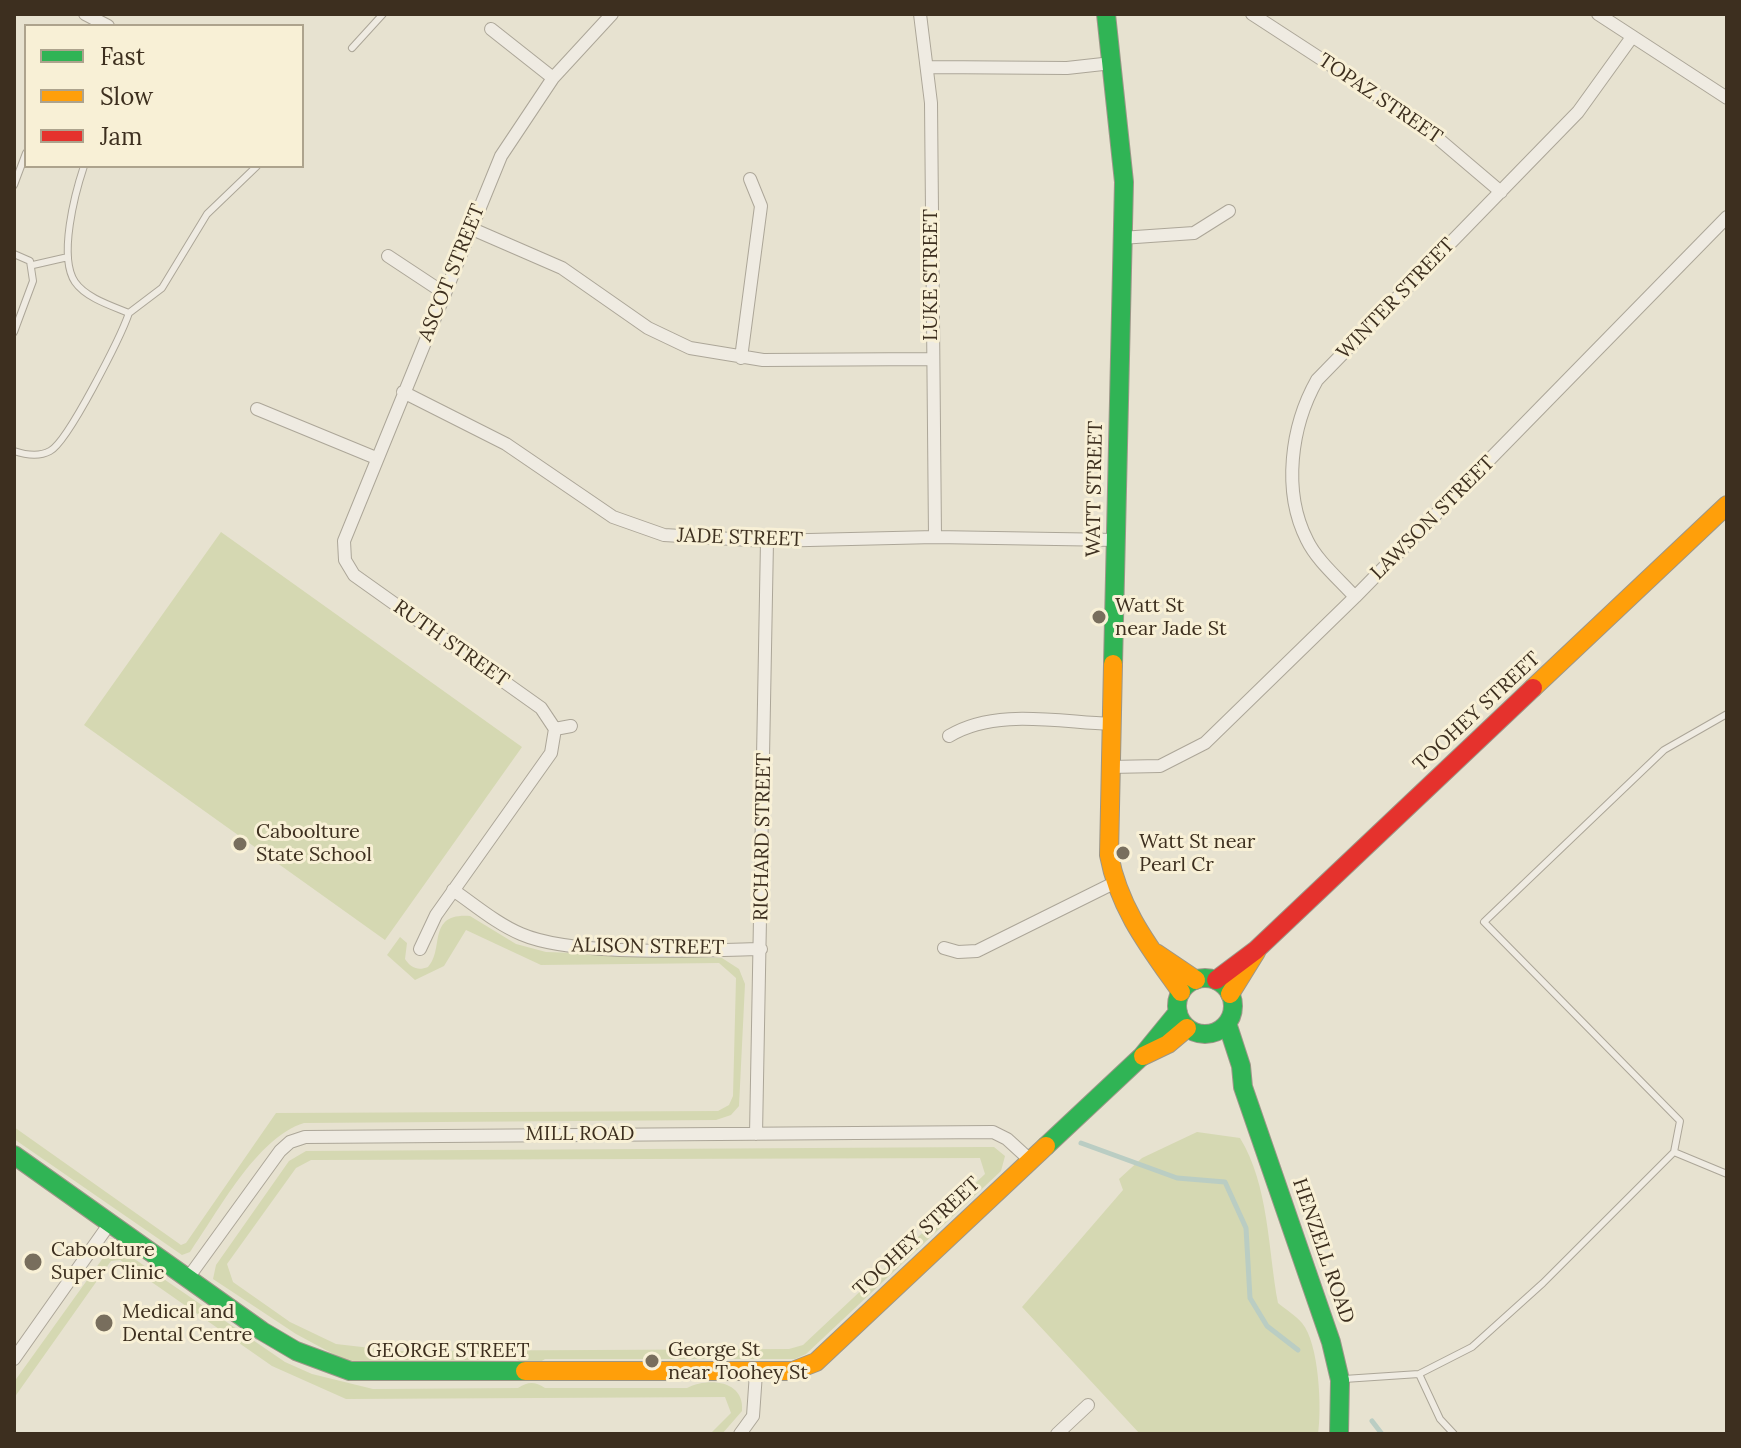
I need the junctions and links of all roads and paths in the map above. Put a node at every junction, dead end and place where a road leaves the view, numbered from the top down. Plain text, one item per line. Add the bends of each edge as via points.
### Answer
1 (85, 14) edge
2 (383, 14) edge
3 (612, 14) edge
4 (920, 14) edge
5 (1106, 14) edge
6 (1252, 14) edge
7 (1598, 14) edge
8 (104, 24) edge
9 (491, 29) dead end
10 (1632, 37) junction
11 (352, 48) dead end
12 (1112, 63) junction
13 (929, 67) junction
14 (553, 78) junction
15 (1727, 98) edge
16 (24, 158) edge
17 (83, 168) edge
18 (255, 168) edge
19 (750, 179) dead end
20 (14, 185) edge
21 (1501, 192) junction
22 (1229, 211) dead end
23 (1727, 217) edge
24 (470, 228) junction
25 (1121, 238) junction
26 (14, 254) edge
27 (388, 256) dead end
28 (68, 257) junction
29 (33, 265) junction
30 (444, 293) junction
31 (129, 313) junction
32 (14, 332) edge
33 (741, 358) junction
34 (931, 359) junction
35 (403, 392) junction
36 (257, 409) dead end
37 (14, 451) edge
38 (376, 458) junction
39 (1727, 505) edge
40 (935, 537) junction
41 (1116, 540) junction
42 (767, 541) junction
43 (345, 560) joint
44 (1355, 597) junction
45 (1727, 714) edge
46 (1110, 724) junction
47 (571, 726) dead end
48 (555, 729) junction
49 (949, 736) dead end
50 (1110, 767) junction
51 (1114, 883) junction
52 (453, 890) junction
53 (944, 948) dead end
54 (420, 949) dead end
55 (761, 949) junction
56 (1256, 950) junction
57 (1216, 980) junction
58 (1188, 986) junction
59 (1230, 994) junction
60 (1183, 1020) junction
61 (1220, 1028) junction
62 (756, 1134) junction
63 (1674, 1152) junction
64 (14, 1155) edge
65 (1030, 1160) junction
66 (1727, 1174) edge
67 (110, 1223) junction
68 (188, 1278) junction
69 (14, 1359) edge
70 (756, 1373) junction
71 (1419, 1374) junction
72 (1340, 1380) junction
73 (1088, 1405) dead end
74 (740, 1434) edge
75 (1057, 1434) edge
76 (1339, 1434) edge
77 (1454, 1434) edge

1 - 8 street
2 - 11 lane
3 - 14 street, ASCOT STREET
4 - 13 street, LUKE STREET
5 - 12 street, WATT STREET
6 - 21 street, TOPAZ STREET via 1421,124
7 - 10 street
9 - 14 street
10 - 15 street
10 - 21 street, WINTER STREET via 1578,112
12 - 13 street via 1067,68
12 - 25 street, WATT STREET via 1124,182
13 - 34 street, LUKE STREET
14 - 24 street, ASCOT STREET via 501,156
16 - 20 lane
17 - 28 lane
18 - 31 lane via 207,214 162,288
19 - 33 street via 761,206
21 - 44 street, WINTER STREET via 1317,380 1302,406 1293,457 1298,514 1307,542
22 - 25 street via 1194,233
23 - 44 street, LAWSON STREET
24 - 30 street, ASCOT STREET
24 - 33 street via 562,268 667,340
25 - 41 street, WATT STREET
26 - 29 lane
27 - 30 street
28 - 29 lane
28 - 31 lane via 81,288
29 - 32 lane via 33,281
30 - 35 street, ASCOT STREET
31 - 37 lane via 75,423 57,447 37,455
33 - 34 street
34 - 40 street, LUKE STREET
35 - 38 street, ASCOT STREET
35 - 42 street, JADE STREET via 506,444 583,499 637,528 686,538
36 - 38 street
38 - 43 street, ASCOT STREET via 348,527
39 - 56 street, TOOHEY STREET
40 - 41 street, JADE STREET
40 - 42 street, JADE STREET
41 - 46 street, WATT STREET
42 - 55 street, RICHARD STREET
43 - 48 street, RUTH STREET via 366,584 541,708
44 - 50 street, LAWSON STREET via 1205,743 1160,766
45 - 63 lane via 1664,750 1484,922 1680,1121
46 - 49 street via 986,720
46 - 50 street, WATT STREET
47 - 48 street
48 - 52 street via 551,753
50 - 51 street, WATT STREET via 1108,828
51 - 53 street via 977,951
51 - 58 street, WATT STREET via 1127,915
52 - 54 street
52 - 55 street, ALISON STREET via 519,933 543,942
55 - 62 street, RICHARD STREET
56 - 57 street, TOOHEY STREET
56 - 59 street, TOOHEY STREET
57 - 58 street
57 - 59 street
58 - 60 street
59 - 61 street via 1233,1009
60 - 61 street via 1199,1033
60 - 65 street, TOOHEY STREET via 1168,1044 1142,1056
61 - 72 street, HENZELL ROAD via 1241,1066 1243,1087
62 - 65 street, MILL ROAD via 993,1132
62 - 68 street, MILL ROAD via 305,1137 280,1151
63 - 66 lane
63 - 71 lane via 1472,1347
64 - 67 street, GEORGE STREET
65 - 70 street, TOOHEY STREET via 816,1362 793,1371
67 - 68 street, GEORGE STREET
67 - 69 street
68 - 70 street, GEORGE STREET via 296,1351 350,1371
70 - 74 street via 753,1416
71 - 72 lane
71 - 77 lane via 1440,1419
72 - 76 street, HENZELL ROAD
73 - 75 street

